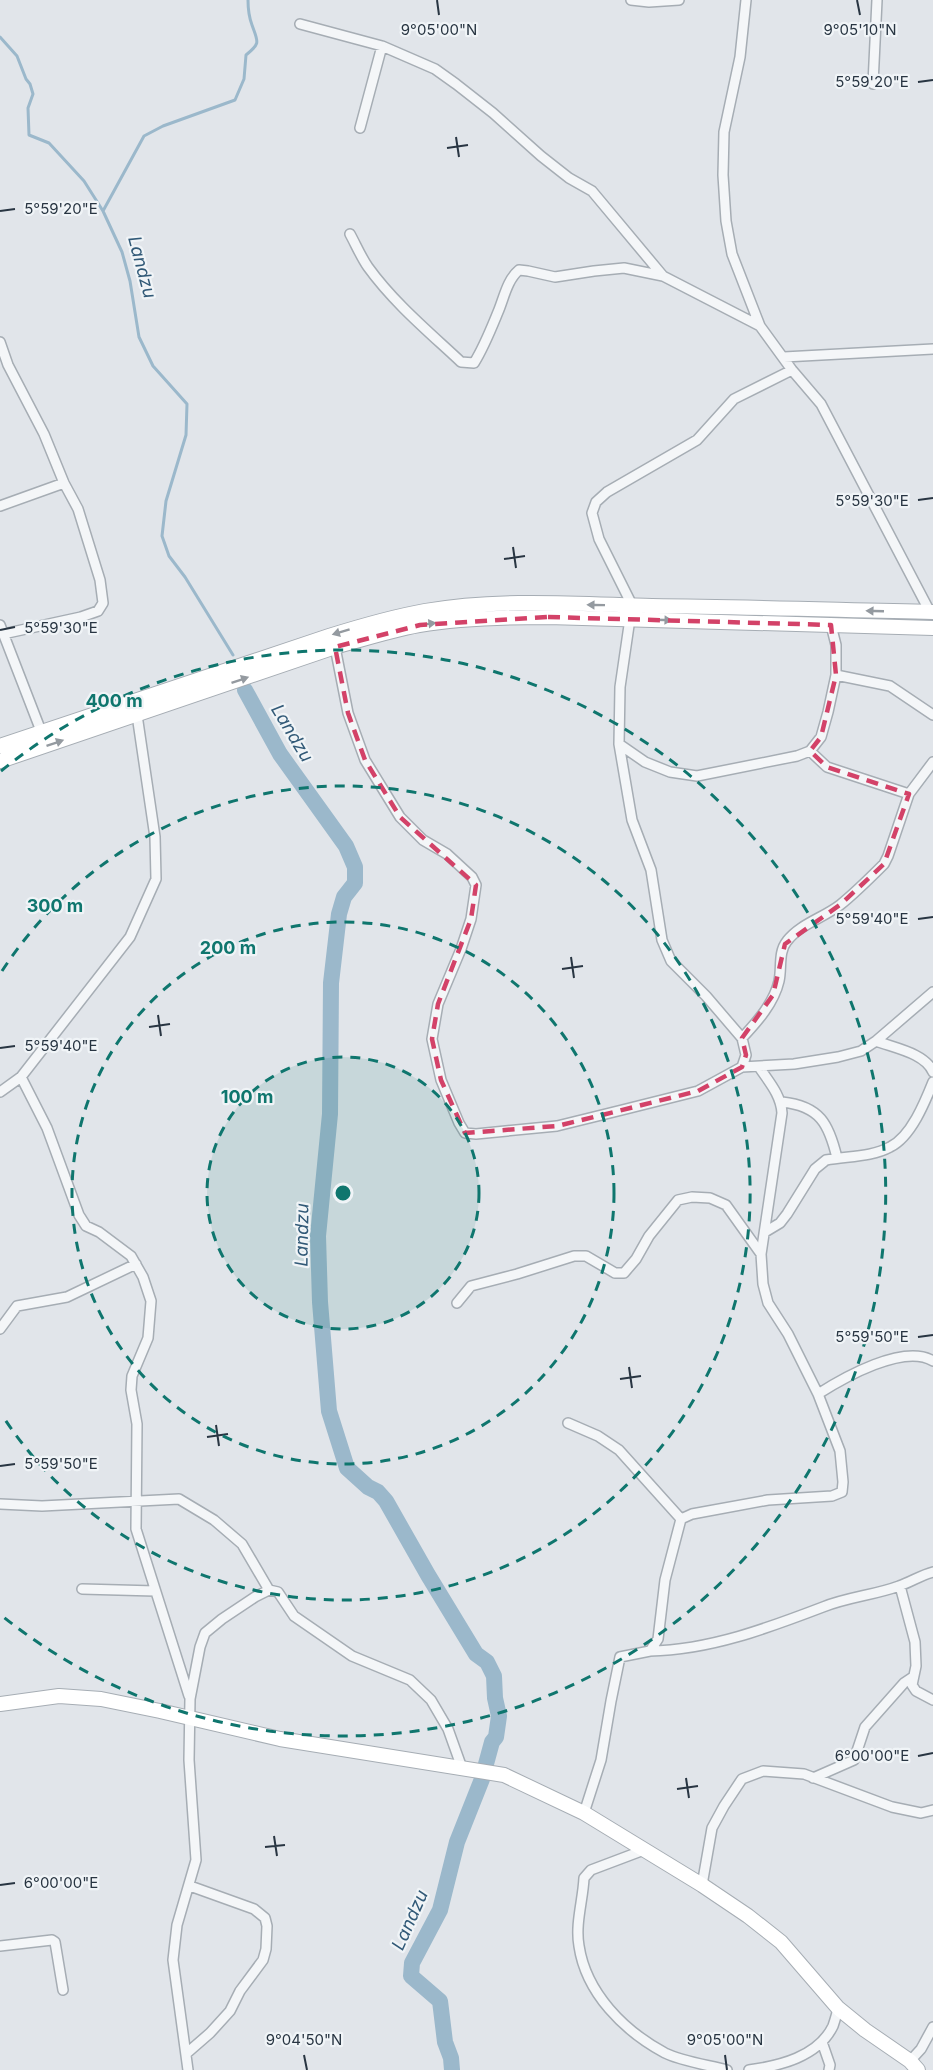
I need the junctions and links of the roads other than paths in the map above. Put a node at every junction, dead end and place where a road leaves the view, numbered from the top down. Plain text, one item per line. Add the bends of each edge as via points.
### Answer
1 (631, 0) edge
2 (679, 0) edge
3 (746, 0) edge
4 (877, 0) edge
5 (300, 24) dead end
6 (382, 46) junction
7 (873, 84) dead end
8 (360, 128) dead end
9 (350, 234) dead end
10 (663, 276) junction
11 (760, 326) junction
12 (0, 342) edge
13 (933, 349) edge
14 (784, 357) junction
15 (4, 366) edge
16 (792, 369) junction
17 (64, 483) junction
18 (0, 506) edge
19 (631, 612) junction
20 (932, 612) edge
21 (831, 625) junction
22 (933, 628) edge
23 (2, 630) edge
24 (335, 647) junction
25 (836, 675) junction
26 (137, 715) junction
27 (933, 715) edge
28 (41, 731) junction
29 (619, 744) junction
30 (0, 746) edge
31 (810, 751) junction
32 (0, 761) edge
33 (933, 762) edge
34 (909, 794) junction
35 (933, 993) edge
36 (742, 1038) junction
37 (876, 1041) junction
38 (742, 1067) junction
39 (759, 1067) junction
40 (933, 1072) edge
41 (21, 1077) junction
42 (933, 1082) edge
43 (0, 1092) edge
44 (782, 1102) junction
45 (837, 1158) junction
46 (765, 1232) junction
47 (761, 1254) junction
48 (135, 1264) junction
49 (457, 1304) dead end
50 (0, 1329) edge
51 (933, 1361) edge
52 (818, 1394) junction
53 (568, 1423) dead end
54 (136, 1500) junction
55 (0, 1504) edge
56 (681, 1519) junction
57 (933, 1572) edge
58 (900, 1586) junction
59 (82, 1589) dead end
60 (269, 1590) junction
61 (155, 1591) junction
62 (650, 1651) junction
63 (913, 1677) junction
64 (190, 1699) junction
65 (933, 1700) edge
66 (0, 1704) edge
67 (189, 1718) junction
68 (462, 1768) junction
69 (813, 1778) junction
70 (933, 1810) edge
71 (584, 1813) junction
72 (644, 1850) junction
73 (702, 1885) junction
74 (190, 1886) junction
75 (0, 1946) edge
76 (63, 1990) dead end
77 (838, 2008) junction
78 (933, 2028) edge
79 (822, 2042) junction
80 (187, 2053) junction
81 (914, 2066) edge
82 (188, 2070) edge
83 (727, 2070) edge
84 (749, 2070) edge
85 (829, 2070) edge

1 - 2 street
3 - 11 street via 740,57 724,132 723,175 732,254
4 - 7 street
5 - 6 street
6 - 8 street
6 - 10 street via 435,69 569,178 592,191
9 - 10 street via 368,266 396,299 461,362 468,364 478,356 510,281 519,270 555,277 624,268
10 - 11 street
11 - 14 street
12 - 15 street
13 - 14 street
14 - 16 street
15 - 17 street via 44,434
16 - 19 street via 734,399 697,440 596,502 592,513 599,539
16 - 20 street via 821,404
17 - 18 street
17 - 23 street via 78,509 100,580 103,603 98,611 81,617
20 -> 19 street
19 -> 21 street
24 -> 19 street via 420,625 490,617
19 -> 28 street via 514,603 427,611 380,620
19 - 29 street via 620,687
21 - 22 street
21 - 25 street via 837,645
23 - 28 street
26 -> 24 street
24 - 38 street via 348,713 365,760 400,817 423,840 447,854 476,885 471,919 438,1004 432,1039 441,1080 465,1133 557,1126 698,1091
25 - 27 street via 890,686
25 - 31 street via 820,737
32 -> 26 street
26 - 41 street via 155,837 156,879 130,937
28 - 30 street
29 - 31 street via 645,762 670,772 697,776
29 - 36 street via 632,820 651,870 662,940 671,961
31 - 34 street via 827,767
33 - 34 street
34 - 36 street via 884,864 841,904 802,927 785,944 773,995
35 - 37 street
36 - 38 street via 746,1055
37 - 39 street via 861,1051 838,1057
37 - 40 street via 921,1058
38 - 39 street
39 - 44 street
41 - 43 street
41 - 48 street via 47,1128 79,1215 86,1226 131,1256
42 - 45 street via 912,1126 897,1143 883,1150
44 - 45 street via 806,1108 820,1118 831,1134
44 - 46 street
45 - 46 street via 821,1162 780,1223
46 - 47 street
47 - 49 street via 726,1205 710,1198 692,1197 678,1200 624,1273 615,1273 586,1256 574,1256 471,1286
47 - 52 street via 768,1303
48 - 50 street via 67,1297 16,1306
48 - 54 street via 151,1302 148,1338 131,1383 137,1424
51 - 52 street via 918,1356 896,1358 866,1367
52 - 56 street via 840,1451 842,1492 768,1500
53 - 56 street via 619,1450
54 - 55 street via 42,1506
54 - 60 street via 179,1499 214,1520 242,1544
54 - 61 street via 136,1529
56 - 62 street via 665,1580 658,1640
57 - 58 street
58 - 62 street via 839,1601 752,1633 673,1650
58 - 63 street via 915,1642
59 - 61 street
60 - 64 street via 205,1633
60 - 68 street via 278,1592 294,1616 352,1656 410,1680 431,1700 448,1729
61 - 64 street
62 - 71 street via 620,1657 602,1760
63 - 65 street via 916,1691
63 - 69 street via 865,1727 854,1760
64 - 67 street
66 - 67 street via 60,1696 101,1699
67 - 68 street via 280,1739
67 - 74 street via 196,1860
68 - 71 street via 504,1775
69 - 70 street via 892,1807 921,1814
69 - 73 street via 763,1771 742,1779 712,1828
71 - 72 street
72 - 73 street
72 - 83 street via 591,1870 584,1878 578,1945 585,1972 605,2005 625,2026 666,2054
73 - 77 street via 781,1942
74 - 80 street via 177,1925 173,1960
74 - 80 street via 254,1909 265,1918 267,1926 262,1960 230,2011
75 - 76 street via 55,1942
77 - 79 street via 833,2026
77 - 81 street
78 - 81 street
79 - 84 street via 804,2055
79 - 85 street
80 - 82 street

